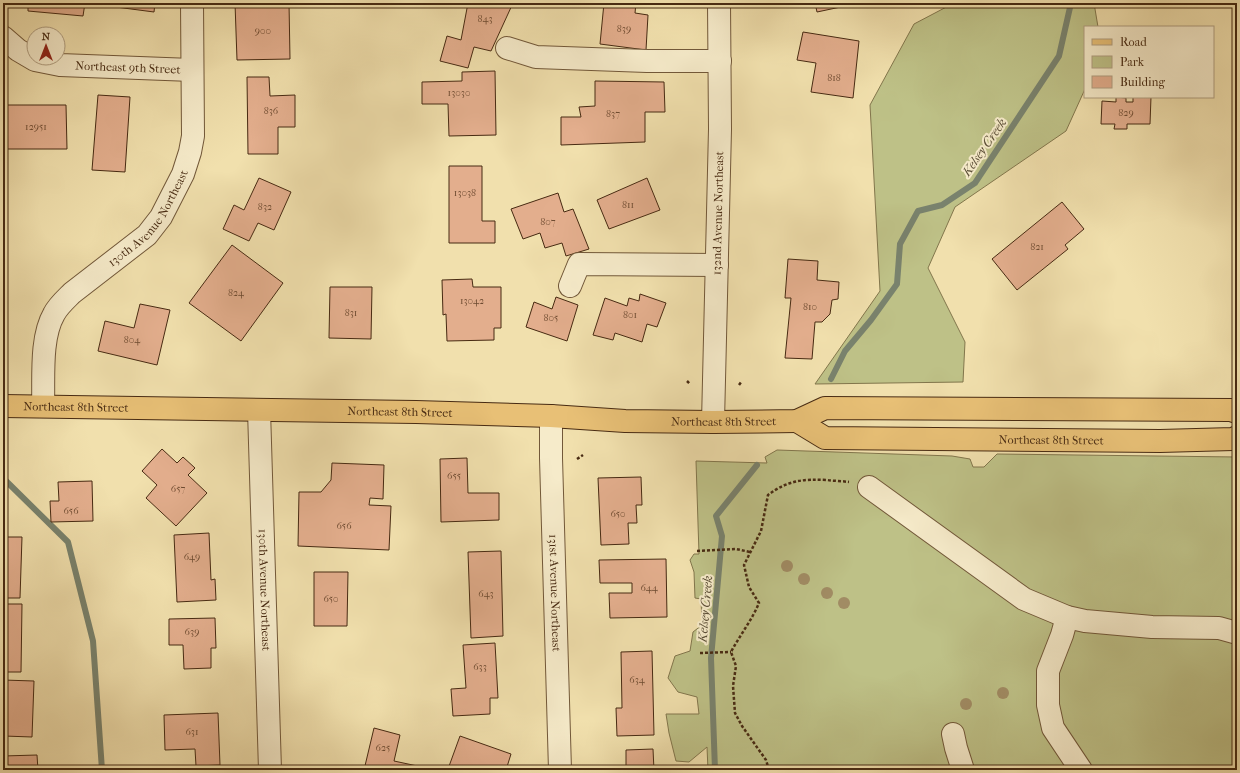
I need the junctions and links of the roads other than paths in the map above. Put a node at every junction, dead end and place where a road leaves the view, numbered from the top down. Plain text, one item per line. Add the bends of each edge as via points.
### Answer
1 (192, 3) edge
2 (719, 3) edge
3 (10, 43) edge
4 (507, 48) dead end
5 (720, 61) junction
6 (192, 70) junction
7 (717, 265) junction
8 (570, 286) dead end
9 (3, 406) edge
10 (43, 406) junction
11 (259, 410) junction
12 (1237, 412) edge
13 (551, 416) junction
14 (797, 421) junction
15 (713, 422) junction
16 (1237, 437) edge
17 (869, 487) road end
18 (1067, 617) junction
19 (1237, 633) edge
20 (953, 734) dead end
21 (270, 770) edge
22 (560, 770) edge
23 (963, 770) edge
24 (1080, 770) edge

1 - 6 street, 130th Avenue Northeast
2 - 5 street, 132nd Avenue Northeast
3 - 6 street, Northeast 9th Street via 35,60 60,65
4 - 5 street via 536,57
5 - 7 street, 132nd Avenue Northeast
6 - 10 street, 130th Avenue Northeast via 193,136 183,174 161,216 147,235 72,293 54,314 45,342
7 - 8 street via 579,264
7 - 15 street, 132nd Avenue Northeast
9 - 10 main road, Northeast 8th Street
10 - 11 main road, Northeast 8th Street
11 - 13 main road, Northeast 8th Street
11 - 21 street, 130th Avenue Northeast
12 - 14 main road, Northeast 8th Street via 825,408
13 - 15 main road, Northeast 8th Street via 625,421
13 - 22 street, 131st Avenue Northeast
14 - 15 main road, Northeast 8th Street
14 - 16 main road, Northeast 8th Street via 825,438 1160,441
17 - 18 street via 1024,599
18 - 19 street via 1152,627 1219,628
18 - 24 street via 1048,671 1048,705 1053,728
20 - 23 street

